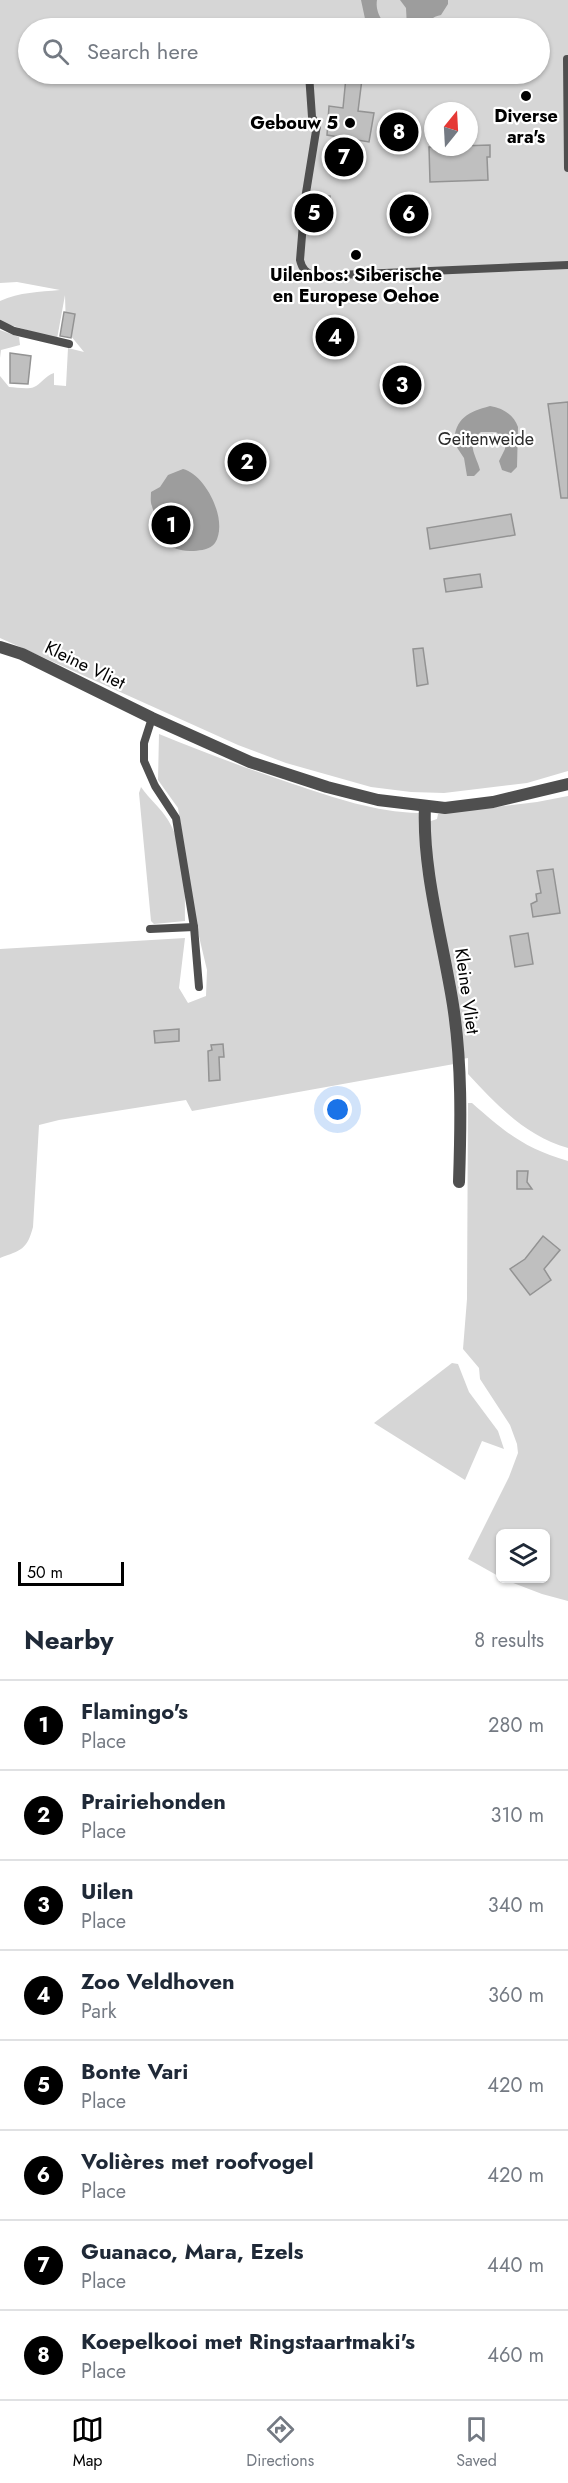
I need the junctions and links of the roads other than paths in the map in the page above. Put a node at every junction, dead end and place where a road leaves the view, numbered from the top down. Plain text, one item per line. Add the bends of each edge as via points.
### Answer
1 (567, 59) edge
2 (310, 84) edge
3 (568, 168) edge
4 (568, 265) edge
5 (0, 324) edge
6 (69, 344) dead end
7 (0, 647) edge
8 (152, 718) junction
9 (568, 784) edge
10 (425, 806) junction
11 (194, 927) junction
12 (150, 929) dead end
13 (199, 987) dead end
14 (459, 1182) dead end

1 - 3 lane
2 - 4 lane via 312,117 317,125 304,199 300,260 308,274
5 - 6 lane
7 - 8 street, Kleine Vliet
8 - 10 street, Kleine Vliet via 250,762 327,787
8 - 11 lane via 144,743 144,761 176,818
9 - 10 street, Kleine Vliet via 493,802 444,808
10 - 14 street, Kleine Vliet via 424,836 459,1062
11 - 12 lane
11 - 13 lane

